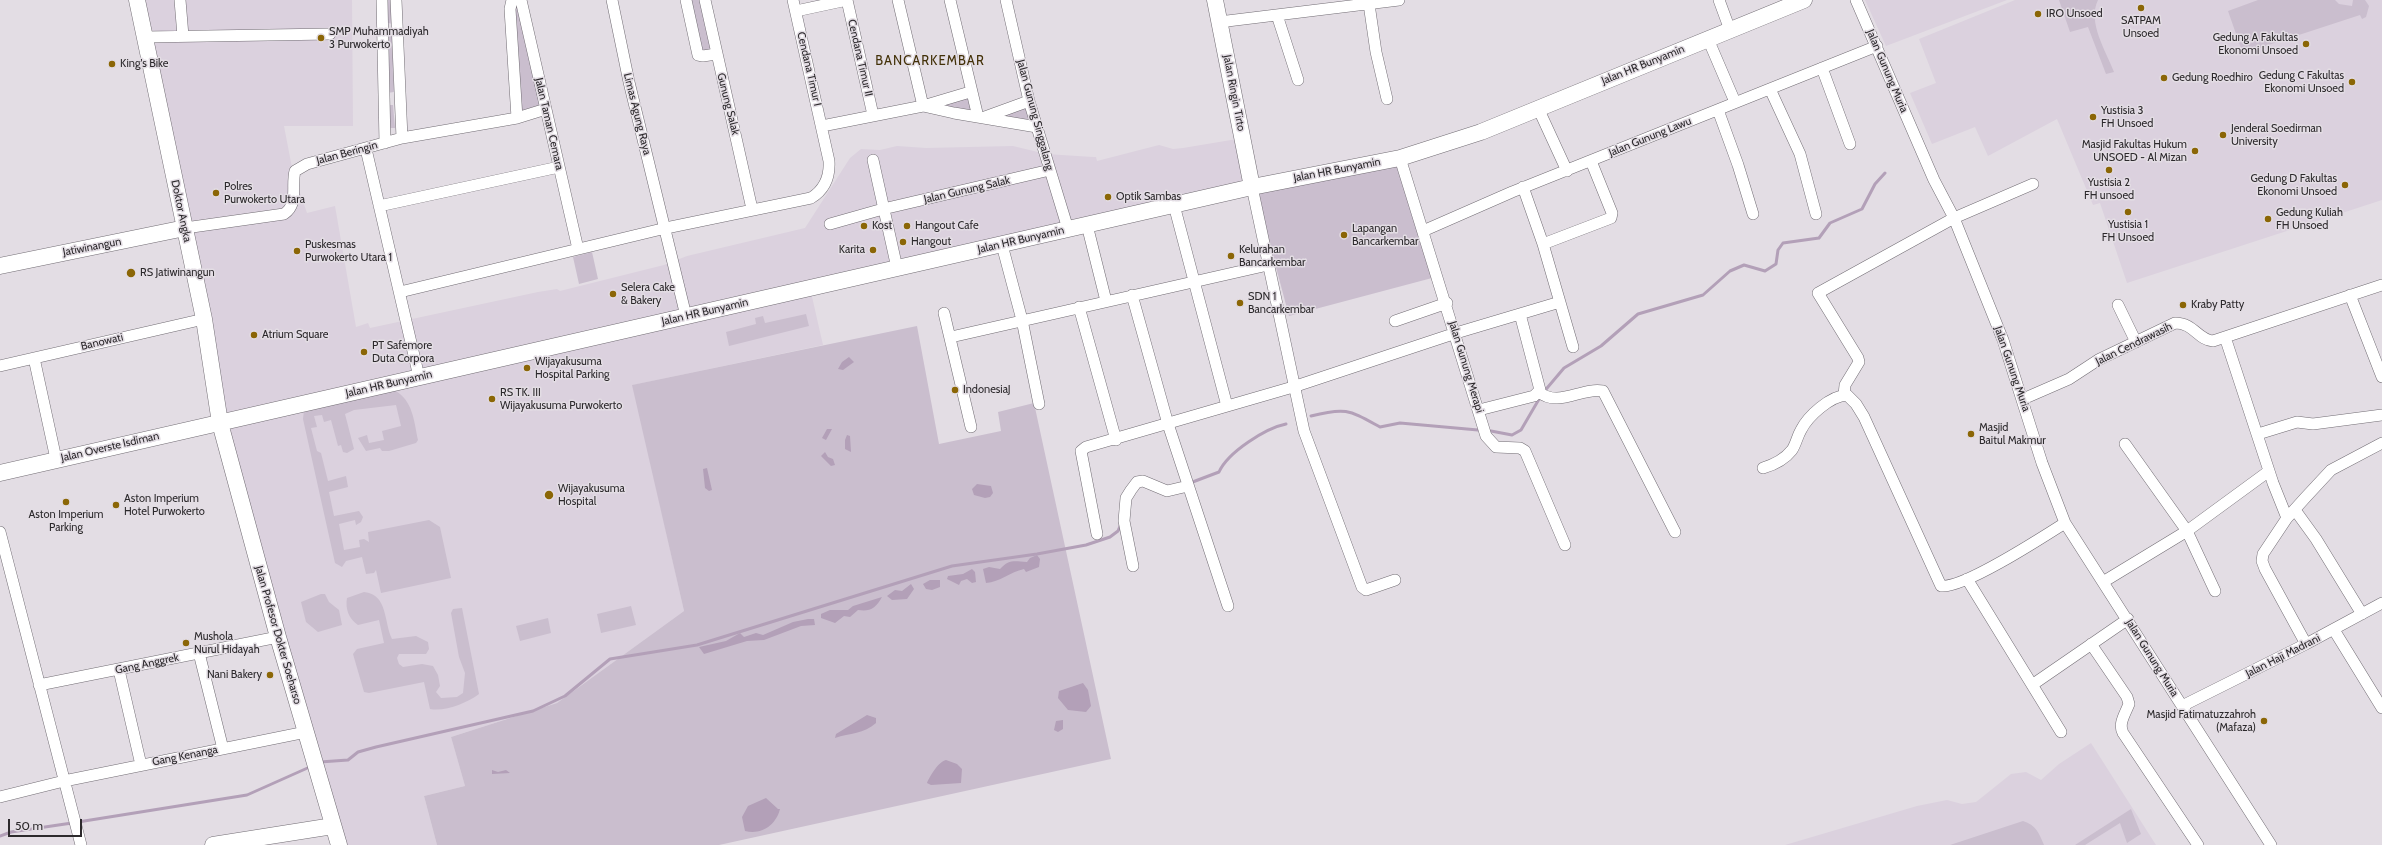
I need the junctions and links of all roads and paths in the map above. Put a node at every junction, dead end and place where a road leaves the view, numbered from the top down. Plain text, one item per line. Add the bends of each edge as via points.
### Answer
1 (137, 0) edge
2 (180, 0) edge
3 (382, 0) edge
4 (396, 0) edge
5 (512, 0) edge
6 (521, 0) edge
7 (612, 0) edge
8 (686, 0) edge
9 (705, 0) edge
10 (847, 0) edge
11 (898, 0) edge
12 (950, 0) edge
13 (1006, 0) edge
14 (1215, 0) edge
15 (1399, 0) edge
16 (1719, 0) edge
17 (1804, 0) edge
18 (1856, 0) edge
19 (1369, 4) junction
20 (794, 6) edge
21 (1277, 15) junction
22 (1219, 22) junction
23 (382, 29) junction
24 (396, 29) junction
25 (1730, 30) junction
26 (330, 34) dead end
27 (183, 36) junction
28 (146, 38) junction
29 (1708, 39) junction
30 (1877, 46) junction
31 (716, 54) junction
32 (1822, 68) junction
33 (1298, 80) dead end
34 (1770, 90) junction
35 (970, 92) junction
36 (384, 97) junction
37 (398, 97) junction
38 (1387, 99) dead end
39 (1029, 102) junction
40 (1735, 102) junction
41 (922, 106) junction
42 (1538, 108) junction
43 (546, 109) junction
44 (1718, 110) junction
45 (873, 115) junction
46 (981, 117) junction
47 (516, 118) junction
48 (822, 126) junction
49 (1037, 127) junction
50 (402, 138) junction
51 (385, 143) junction
52 (1850, 144) dead end
53 (366, 149) junction
54 (1400, 158) junction
55 (873, 160) dead end
56 (1591, 161) junction
57 (559, 167) junction
58 (1050, 170) junction
59 (1567, 171) junction
60 (2033, 184) dead end
61 (1252, 187) junction
62 (1524, 187) junction
63 (379, 206) junction
64 (1174, 206) junction
65 (752, 209) junction
66 (883, 209) junction
67 (1753, 214) dead end
68 (1816, 214) dead end
69 (1954, 218) junction
70 (830, 224) dead end
71 (1087, 225) junction
72 (185, 228) junction
73 (666, 228) junction
74 (1068, 229) junction
75 (1423, 231) junction
76 (1544, 244) junction
77 (1002, 245) junction
78 (578, 249) junction
79 (1268, 265) junction
80 (0, 266) edge
81 (897, 268) junction
82 (1193, 281) junction
83 (2382, 284) edge
84 (400, 292) junction
85 (1132, 295) junction
86 (2350, 295) junction
87 (1106, 301) junction
88 (1560, 302) junction
89 (1446, 303) junction
90 (2118, 305) dead end
91 (1079, 307) junction
92 (944, 313) dead end
93 (1520, 314) junction
94 (686, 316) junction
95 (204, 319) junction
96 (1022, 320) junction
97 (1395, 321) dead end
98 (1456, 333) junction
99 (951, 336) junction
100 (2225, 337) junction
101 (2136, 342) junction
102 (1573, 347) dead end
103 (34, 358) junction
104 (0, 366) edge
105 (2382, 375) edge
106 (419, 377) junction
107 (1294, 387) junction
108 (1541, 394) junction
109 (1844, 395) junction
110 (2023, 399) junction
111 (1039, 404) dead end
112 (1227, 406) junction
113 (1479, 410) junction
114 (2382, 415) edge
115 (220, 423) junction
116 (1168, 424) junction
117 (971, 427) dead end
118 (2258, 434) junction
119 (1116, 440) junction
120 (2382, 443) edge
121 (2125, 444) dead end
122 (56, 459) junction
123 (1763, 468) dead end
124 (2269, 471) junction
125 (0, 473) edge
126 (1188, 486) junction
127 (2295, 510) junction
128 (2287, 518) junction
129 (2065, 523) junction
130 (2186, 531) junction
131 (0, 532) edge
132 (1675, 532) dead end
133 (1097, 534) dead end
134 (1565, 545) dead end
135 (1133, 566) dead end
136 (1967, 579) junction
137 (1395, 580) dead end
138 (2103, 582) junction
139 (2215, 591) dead end
140 (2382, 603) edge
141 (1228, 606) dead end
142 (2362, 614) junction
143 (2128, 619) junction
144 (2334, 630) junction
145 (278, 637) junction
146 (2091, 644) junction
147 (2306, 644) junction
148 (199, 653) junction
149 (119, 670) junction
150 (39, 685) junction
151 (2032, 686) junction
152 (2182, 706) junction
153 (2382, 708) edge
154 (306, 732) junction
155 (2061, 732) dead end
156 (224, 749) junction
157 (141, 765) junction
158 (64, 781) junction
159 (0, 797) edge
160 (333, 826) junction
161 (255, 842) edge
162 (81, 845) edge
163 (212, 845) edge
164 (339, 845) edge
165 (2198, 845) edge
166 (2271, 845) edge

1 - 28 main road, Doktor Angka
2 - 27 street
3 - 23 street
4 - 24 street
5 - 47 street via 510,9
6 - 43 street, Jalan Taman Cemara
7 - 73 street, Limas Agung Raya via 629,82
8 - 31 street via 698,55
9 - 31 street, Gunung Salak
10 - 20 street
10 - 45 street, Cendana Timur II
11 - 41 street
12 - 35 street
13 - 39 street, Jalan Gunung Singgalang
14 - 22 main road, Jalan Ringin Tirto
15 - 19 street
16 - 25 street
17 - 25 main road, Jalan HR Bunyamin
18 - 30 street, Jalan Gunung Muria
19 - 21 street
19 - 38 street via 1376,52
20 - 48 street, Cendana Timur I
21 - 22 street
21 - 33 street
22 - 61 main road, Jalan Ringin Tirto
23 - 24 street
23 - 36 street
24 - 37 street
25 - 29 main road, Jalan HR Bunyamin
26 - 27 street
27 - 28 street
28 - 72 main road, Doktor Angka
29 - 40 street
29 - 42 main road, Jalan HR Bunyamin
30 - 32 street, Jalan Gunung Lawu
30 - 69 street, Jalan Gunung Muria via 1934,180
31 - 65 street, Gunung Salak
32 - 34 street, Jalan Gunung Lawu
32 - 52 street
34 - 40 street, Jalan Gunung Lawu
34 - 68 street via 1802,159
35 - 41 street
35 - 46 street
36 - 37 street
36 - 51 street
37 - 50 street
39 - 46 street
39 - 49 street, Jalan Gunung Singgalang
40 - 44 street, Jalan Gunung Lawu
41 - 45 street
41 - 46 street
42 - 54 main road, Jalan HR Bunyamin via 1481,132
42 - 59 street
43 - 47 street, Jalan Beringin
43 - 57 street, Jalan Taman Cemara
44 - 56 street, Jalan Gunung Lawu
44 - 67 street
45 - 48 street
46 - 49 street
47 - 50 street, Jalan Beringin
48 - 65 street, Cendana Timur I via 830,169 820,192 811,198
49 - 58 street, Jalan Gunung Singgalang
50 - 51 street, Jalan Beringin
51 - 53 street, Jalan Beringin
53 - 63 street
53 - 72 street, Jalan Beringin via 298,167 294,176 292,207 284,214
54 - 61 main road, Jalan HR Bunyamin
54 - 75 street, Jalan Gunung Merapi
55 - 66 street
56 - 59 street, Jalan Gunung Lawu
56 - 76 street via 1612,218
57 - 63 street
57 - 78 street, Jalan Taman Cemara
58 - 66 street, Jalan Gunung Salak
58 - 74 street, Jalan Gunung Singgalang
59 - 62 street, Jalan Gunung Lawu
60 - 69 street
61 - 64 main road, Jalan HR Bunyamin
61 - 79 street
62 - 75 street, Jalan Gunung Lawu
62 - 76 street
63 - 84 street
64 - 71 main road, Jalan HR Bunyamin
64 - 82 street
65 - 73 street, Cendana Timur I
66 - 70 street, Jalan Gunung Salak
66 - 81 street
69 - 109 street via 1818,294 1858,358 1845,385
69 - 110 street, Jalan Gunung Muria via 2003,340
71 - 74 main road, Jalan HR Bunyamin
71 - 87 street
72 - 80 main road, Jatiwinangun
72 - 95 main road, Doktor Angka
73 - 78 street, Cendana Timur I
73 - 94 street, Limas Agung Raya
74 - 77 main road, Jalan HR Bunyamin
75 - 89 street, Jalan Gunung Merapi
76 - 88 street
77 - 81 main road, Jalan HR Bunyamin
77 - 96 street
78 - 84 street, Cendana Timur I
79 - 82 street
79 - 107 street
81 - 94 main road, Jalan HR Bunyamin
82 - 85 street
82 - 112 street
83 - 86 street, Jalan Cendrawasih
84 - 106 street
85 - 87 street
85 - 116 street
86 - 100 street, Jalan Cendrawasih
86 - 105 street
87 - 91 street
88 - 93 street
88 - 102 street
89 - 97 street
89 - 98 street, Jalan Gunung Merapi
90 - 101 street
91 - 96 street
91 - 119 street
92 - 99 street
93 - 98 street
93 - 108 street
94 - 106 main road, Jalan HR Bunyamin
95 - 103 street, Banowati
95 - 115 main road, Doktor Angka
96 - 99 street
96 - 111 street
98 - 107 street
98 - 113 street, Jalan Gunung Merapi
99 - 117 street
100 - 101 street, Jalan Cendrawasih via 2209,341 2188,324 2175,323
100 - 118 street
101 - 110 street, Jalan Cendrawasih via 2089,365 2069,379
103 - 104 street, Banowati
103 - 122 street
106 - 115 main road, Jalan HR Bunyamin
107 - 112 street
107 - 137 street via 1304,431 1362,587 1366,590
108 - 113 street
108 - 132 street via 1555,398 1603,391
109 - 123 street via 1813,414 1801,430 1792,450
109 - 136 street via 1856,404 1864,417 1940,585 1950,586
110 - 129 street, Jalan Gunung Muria via 2042,463
112 - 116 street
113 - 134 street, Jalan Gunung Merapi via 1491,444 1525,451
114 - 118 street via 2313,424 2297,422
115 - 122 main road, Jalan Overste Isdiman
115 - 145 main road, Jalan Profesor Dokter Soeharso
116 - 119 street
116 - 126 street
118 - 124 street
119 - 133 street via 1086,447 1081,451
120 - 127 street via 2331,470
121 - 130 street
122 - 125 main road, Jalan Overste Isdiman
124 - 128 street
124 - 130 street
126 - 135 street via 1167,491 1143,481 1137,482 1131,490 1126,498 1124,521
126 - 141 street
127 - 128 street
127 - 142 street
128 - 147 street via 2263,554 2262,561
129 - 136 street
129 - 138 street, Jalan Gunung Muria
130 - 138 street
130 - 139 street
131 - 150 street
136 - 151 street
138 - 143 street, Jalan Gunung Muria
140 - 142 street, Jalan Haji Madrani
142 - 144 street, Jalan Haji Madrani
143 - 146 street
143 - 152 street, Jalan Gunung Muria
144 - 147 street, Jalan Haji Madrani
144 - 153 street
145 - 148 street, Gang Anggrek
145 - 154 main road, Jalan Profesor Dokter Soeharso
146 - 151 street
146 - 165 street via 2127,697 2129,704 2122,722 2123,733
147 - 152 street, Jalan Haji Madrani
148 - 149 street, Gang Anggrek
148 - 156 street
149 - 150 street, Gang Anggrek
149 - 157 street
150 - 158 street
151 - 155 street
152 - 166 street, Jalan Gunung Muria
154 - 156 street, Gang Kenanga
154 - 160 main road, Jalan Profesor Dokter Soeharso
156 - 157 street, Gang Kenanga
157 - 158 street, Gang Kenanga
158 - 159 street, Gang Kenanga
158 - 162 street
160 - 161 main road
160 - 164 main road, Jalan Profesor Dokter Soeharso
161 - 163 main road

